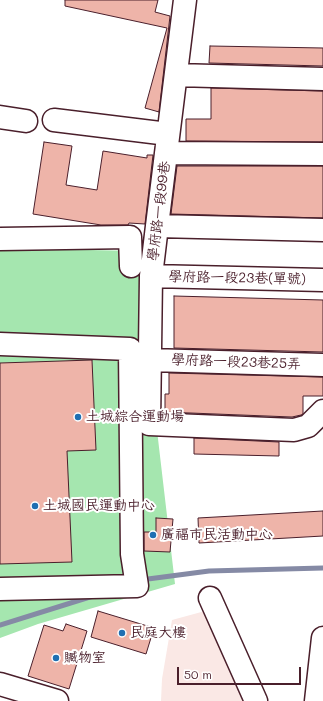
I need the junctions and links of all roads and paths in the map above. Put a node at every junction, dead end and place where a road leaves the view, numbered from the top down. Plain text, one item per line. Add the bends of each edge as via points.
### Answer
1 (185, 0) edge
2 (176, 76) junction
3 (323, 79) edge
4 (0, 118) edge
5 (26, 120) dead end
6 (54, 120) dead end
7 (167, 143) junction
8 (323, 154) edge
9 (157, 226) junction
10 (323, 230) edge
11 (0, 239) edge
12 (131, 266) dead end
13 (151, 276) junction
14 (323, 280) edge
15 (0, 344) edge
16 (150, 360) junction
17 (323, 365) edge
18 (323, 411) edge
19 (0, 589) edge
20 (210, 598) dead end
21 (323, 638) edge
22 (0, 684) edge
23 (58, 701) edge
24 (256, 701) edge
25 (316, 701) edge

1 - 2 street, 學府路一段99巷
2 - 3 street
2 - 7 street, 學府路一段99巷
4 - 5 street
6 - 7 street
7 - 8 street
7 - 9 street, 學府路一段99巷
9 - 10 street
9 - 13 street, 學府路一段99巷
11 - 12 street via 130,237
13 - 14 street, 學府路一段23巷(單號)
13 - 16 street, 學府路一段99巷
15 - 19 street via 130,349 132,554 137,586
16 - 17 street, 學府路一段23巷25弄
16 - 18 street, 學府路一段99巷 via 149,424 294,430 308,426
20 - 24 street
21 - 25 street
22 - 23 street

